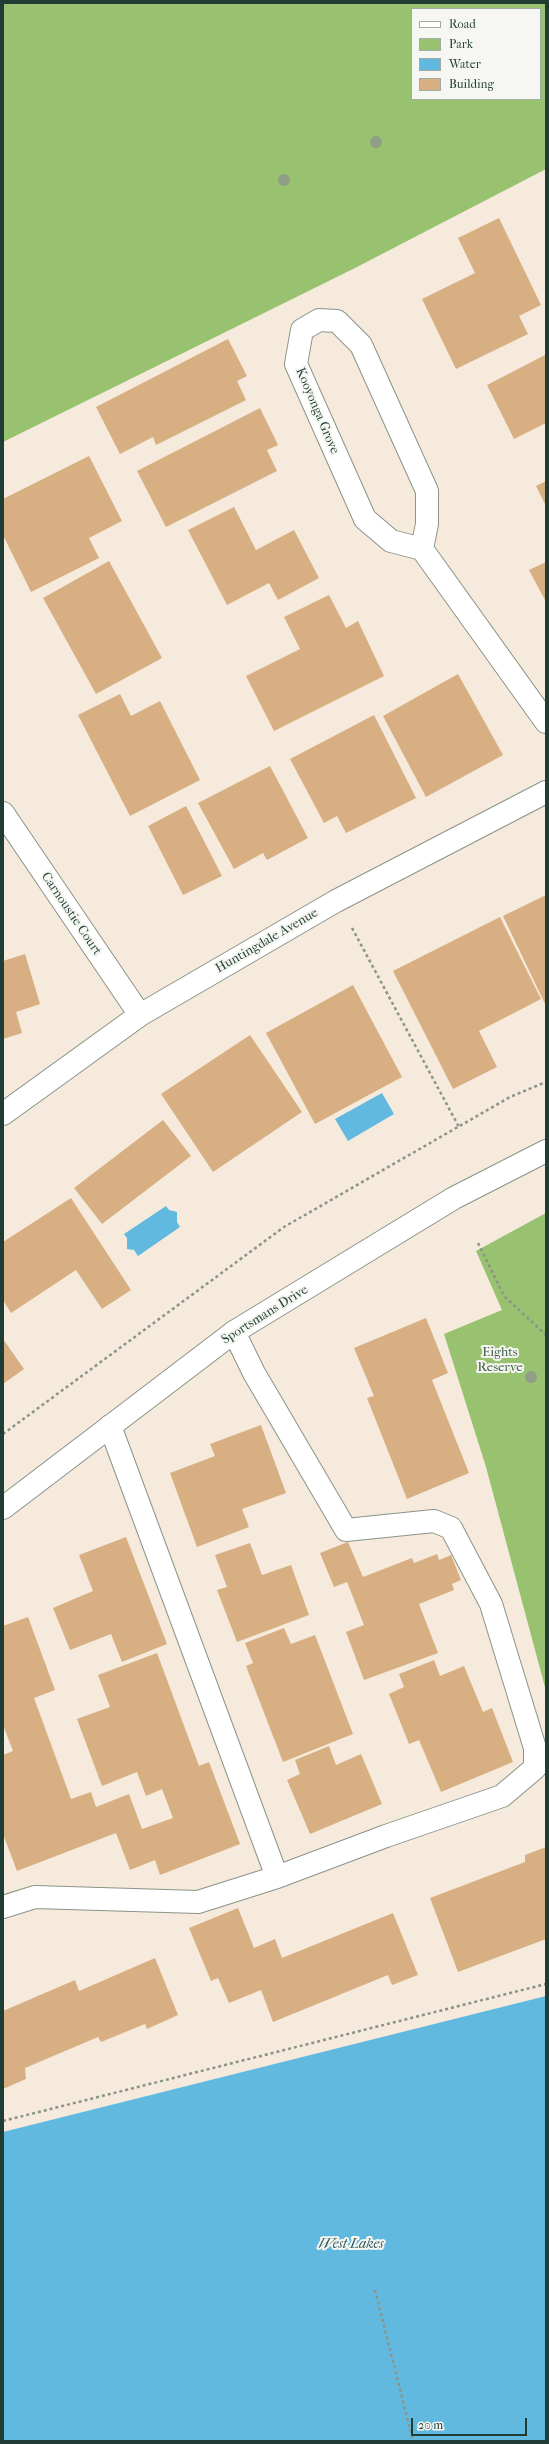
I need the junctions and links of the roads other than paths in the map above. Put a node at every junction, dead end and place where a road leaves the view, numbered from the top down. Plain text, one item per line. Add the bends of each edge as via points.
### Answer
1 (422, 549) junction
2 (546, 722) edge
3 (546, 792) edge
4 (3, 813) edge
5 (140, 1014) junction
6 (3, 1114) edge
7 (546, 1151) edge
8 (234, 1332) junction
9 (110, 1426) junction
10 (3, 1508) edge
11 (276, 1877) junction
12 (3, 1907) edge

1 - 1 street, Kooyonga Grove via 391,541 365,519 296,364 302,330 319,320 337,321 361,345 428,492 427,524
1 - 2 street
3 - 5 street, Huntingdale Avenue via 336,901
4 - 5 street, Carnoustie Court
5 - 6 street, Huntingdale Avenue
7 - 8 street, Sportsmans Drive via 454,1198
8 - 9 street, Sportsmans Drive
8 - 11 street via 254,1373 346,1530 434,1521 451,1528 491,1604 536,1748 535,1768 502,1796
9 - 10 street, Sportsmans Drive
9 - 11 street
11 - 12 street via 198,1902 34,1897

